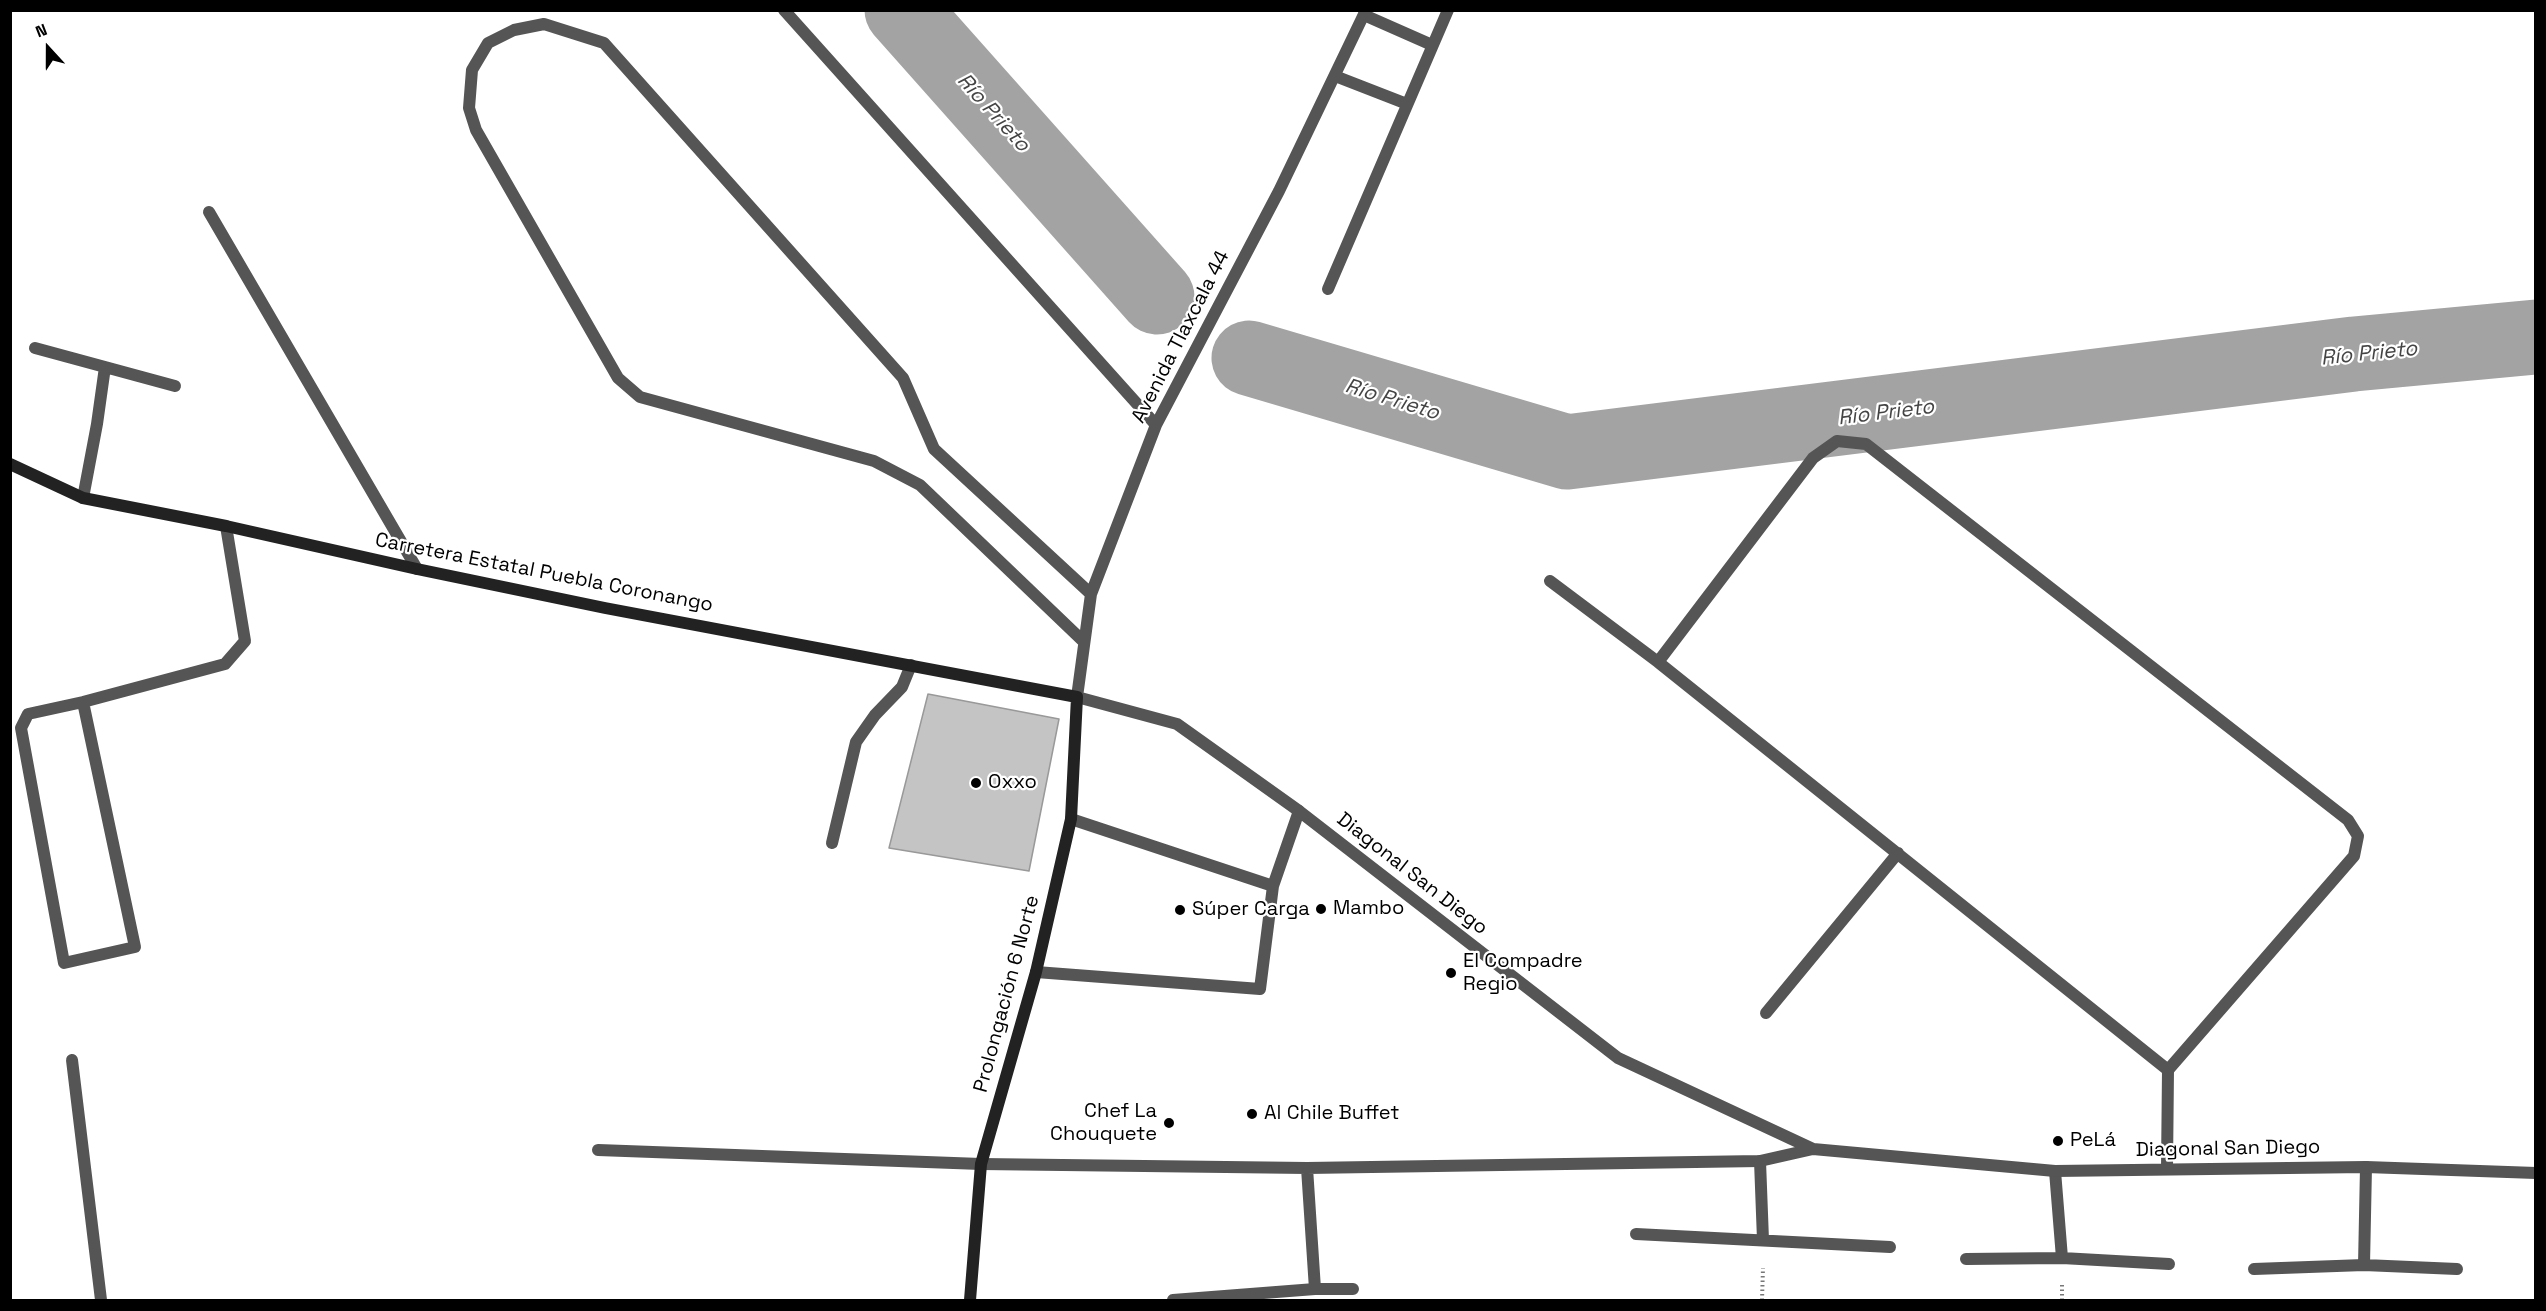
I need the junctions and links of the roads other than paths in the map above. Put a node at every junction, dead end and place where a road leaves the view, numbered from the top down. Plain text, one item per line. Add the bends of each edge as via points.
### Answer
1 (784, 10) edge
2 (1448, 10) edge
3 (1365, 13) edge
4 (1432, 45) junction
5 (1335, 76) junction
6 (1407, 104) junction
7 (209, 212) dead end
8 (1328, 289) dead end
9 (34, 348) dead end
10 (105, 367) junction
11 (175, 386) dead end
12 (1156, 425) junction
13 (10, 465) edge
14 (83, 498) junction
15 (226, 525) junction
16 (417, 569) junction
17 (1550, 581) dead end
18 (1091, 594) junction
19 (1084, 642) junction
20 (1658, 663) junction
21 (911, 664) junction
22 (1077, 697) junction
23 (83, 702) junction
24 (1299, 811) junction
25 (1071, 819) junction
26 (832, 843) dead end
27 (1898, 853) junction
28 (1273, 886) junction
29 (1036, 972) junction
30 (1766, 1013) dead end
31 (72, 1060) dead end
32 (2168, 1070) junction
33 (1813, 1149) junction
34 (598, 1150) dead end
35 (1760, 1161) junction
36 (981, 1164) junction
37 (2366, 1167) junction
38 (1307, 1168) junction
39 (2167, 1168) junction
40 (2055, 1171) junction
41 (2535, 1173) edge
42 (1636, 1234) dead end
43 (1763, 1240) junction
44 (1890, 1247) dead end
45 (2062, 1258) junction
46 (1966, 1259) dead end
47 (2169, 1264) dead end
48 (2364, 1265) junction
49 (2254, 1269) dead end
50 (2457, 1269) dead end
51 (1315, 1289) junction
52 (1353, 1289) dead end
53 (1300, 1295) edge
54 (101, 1300) edge
55 (969, 1300) edge
56 (1173, 1300) edge

1 - 12 street
2 - 4 street
3 - 4 street
3 - 5 street, Avenida Tlaxcala 44
4 - 6 street
5 - 6 street
5 - 12 street, Avenida Tlaxcala 44
6 - 8 street
7 - 16 street
9 - 10 street
10 - 11 street
10 - 14 street
12 - 18 street, Avenida Tlaxcala 44
13 - 14 main road, Carretera Estatal Puebla Coronango
14 - 15 main road, Carretera Estatal Puebla Coronango
15 - 16 main road, Carretera Estatal Puebla Coronango
15 - 23 street via 245,641 225,664
16 - 21 main road, Carretera Estatal Puebla Coronango
17 - 20 street
18 - 19 street, Avenida Tlaxcala 44
18 - 19 street via 934,449 903,378 604,44 544,24 514,30 488,43 472,70 470,108 476,130 618,378 640,397 874,461 920,485
19 - 22 street, Avenida Tlaxcala 44
20 - 27 street
20 - 32 street via 1813,458 1837,441 1866,444 2349,820 2358,836 2354,856
21 - 22 main road, Carretera Estatal Puebla Coronango
21 - 26 street via 902,687 874,715 856,742
22 - 24 street, Diagonal San Diego via 1178,724
22 - 25 main road, Prolongación 6 Norte
23 - 23 street via 28,714 21,728 64,963 135,947
24 - 28 street
24 - 33 street, Diagonal San Diego via 1618,1058
25 - 28 street
25 - 29 main road, Prolongación 6 Norte
27 - 30 street
27 - 32 street
28 - 29 street via 1260,989
29 - 36 main road, Prolongación 6 Norte
31 - 54 street
32 - 39 street
33 - 35 street, Diagonal San Diego
33 - 40 street, Diagonal San Diego
34 - 36 street, Diagonal San Diego
35 - 38 street, Diagonal San Diego
35 - 43 street
36 - 38 street, Diagonal San Diego
36 - 55 main road, Prolongación 6 Norte
37 - 39 street, Diagonal San Diego
37 - 41 street, Diagonal San Diego
37 - 48 street
38 - 51 street
39 - 40 street, Diagonal San Diego
40 - 45 street
42 - 43 street
43 - 44 street
45 - 46 street
45 - 47 street
48 - 49 street
48 - 50 street
51 - 52 street
51 - 53 street
53 - 56 street

